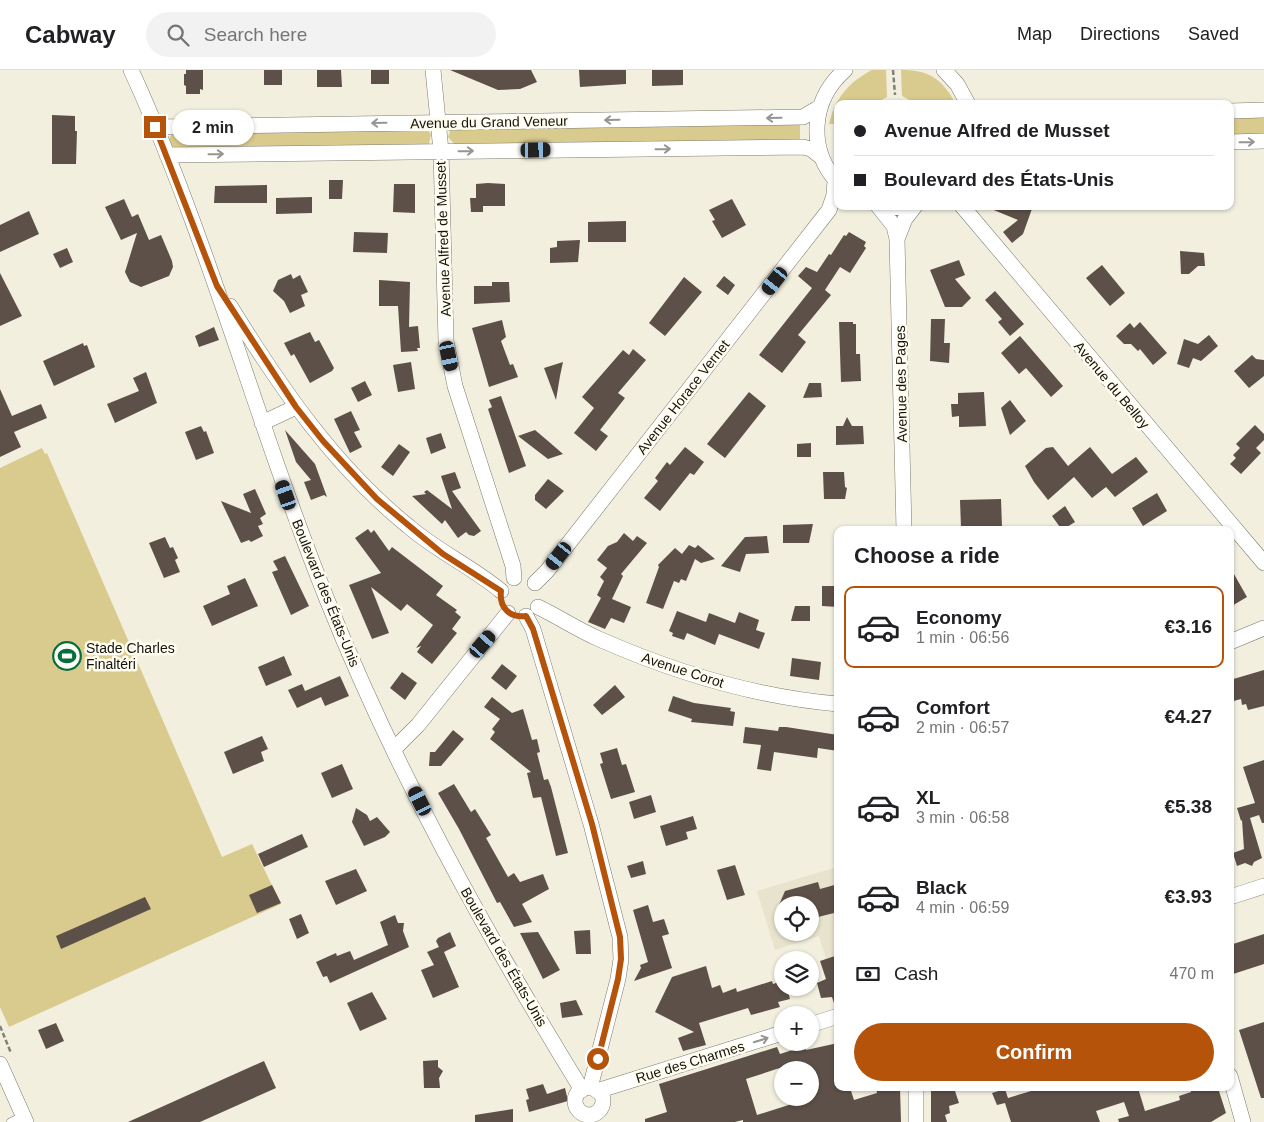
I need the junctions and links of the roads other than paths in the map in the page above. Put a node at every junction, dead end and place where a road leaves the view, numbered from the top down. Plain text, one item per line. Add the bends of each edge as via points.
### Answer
1 (131, 70) edge
2 (433, 70) edge
3 (846, 70) edge
4 (944, 70) edge
5 (834, 76) edge
6 (956, 77) edge
7 (966, 100) edge
8 (820, 107) junction
9 (1264, 110) edge
10 (1234, 111) edge
11 (439, 123) junction
12 (155, 127) junction
13 (1264, 141) edge
14 (1234, 142) edge
15 (441, 151) junction
16 (167, 155) junction
17 (821, 157) junction
18 (834, 179) edge
19 (834, 195) edge
20 (833, 208) edge
21 (881, 210) edge
22 (911, 210) edge
23 (965, 210) edge
24 (897, 239) junction
25 (217, 286) junction
26 (296, 407) junction
27 (262, 423) junction
28 (904, 526) edge
29 (1233, 526) edge
30 (1234, 528) edge
31 (1264, 563) edge
32 (514, 578) junction
33 (535, 583) junction
34 (501, 591) junction
35 (532, 612) junction
36 (508, 613) junction
37 (1264, 628) edge
38 (1234, 640) edge
39 (834, 703) edge
40 (394, 749) junction
41 (1264, 886) edge
42 (1234, 896) edge
43 (834, 1017) edge
44 (819, 1021) edge
45 (774, 1035) edge
46 (0, 1064) edge
47 (590, 1090) junction
48 (1234, 1090) edge
49 (916, 1091) edge
50 (590, 1117) edge
51 (20, 1120) edge
52 (916, 1122) edge
53 (1243, 1122) edge

1 - 12 street, Boulevard des États-Unis
2 - 11 street, Avenue Alfred de Musset
3 - 5 street
4 - 6 street
5 - 8 street
6 - 7 street
8 -> 11 street, Avenue du Grand Veneur via 803,117
8 - 17 street via 817,137
9 - 10 street
11 -> 12 street, Avenue du Grand Veneur
11 - 15 street, Avenue Alfred de Musset
12 - 16 street, Boulevard des États-Unis
14 -> 13 street
16 -> 15 street, Avenue du Grand Veneur
15 -> 17 street, Avenue du Grand Veneur via 803,147
15 - 32 street, Avenue Alfred de Musset via 446,341 455,386 514,566
16 - 25 street, Boulevard des États-Unis
17 - 18 street
19 - 20 street
20 - 33 street, Avenue Horace Vernet via 547,572
21 - 24 street via 894,226
22 - 24 street
23 - 29 street, Avenue du Belloy
24 - 28 street, Avenue des Pages
25 - 26 street
25 - 27 street, Boulevard des États-Unis
26 - 27 street
26 - 34 street via 377,499 443,554
27 - 40 street, Boulevard des États-Unis via 328,604
30 - 31 street, Avenue du Belloy
32 - 33 street via 525,577
32 - 34 street
33 - 35 street via 541,594
34 - 36 street via 501,604
35 - 36 street via 514,616
35 - 39 street, Avenue Corot via 690,673 775,695
35 - 47 street via 533,629 592,824 620,937 618,979
36 - 40 street via 418,725
37 - 38 street
40 - 47 street, Boulevard des États-Unis via 453,868
41 - 42 street
43 - 44 street
47 -> 45 street, Rue des Charmes
46 - 51 street
47 - 50 street via 602,1100
47 - 50 street via 575,1102
48 - 53 street
49 - 52 street

